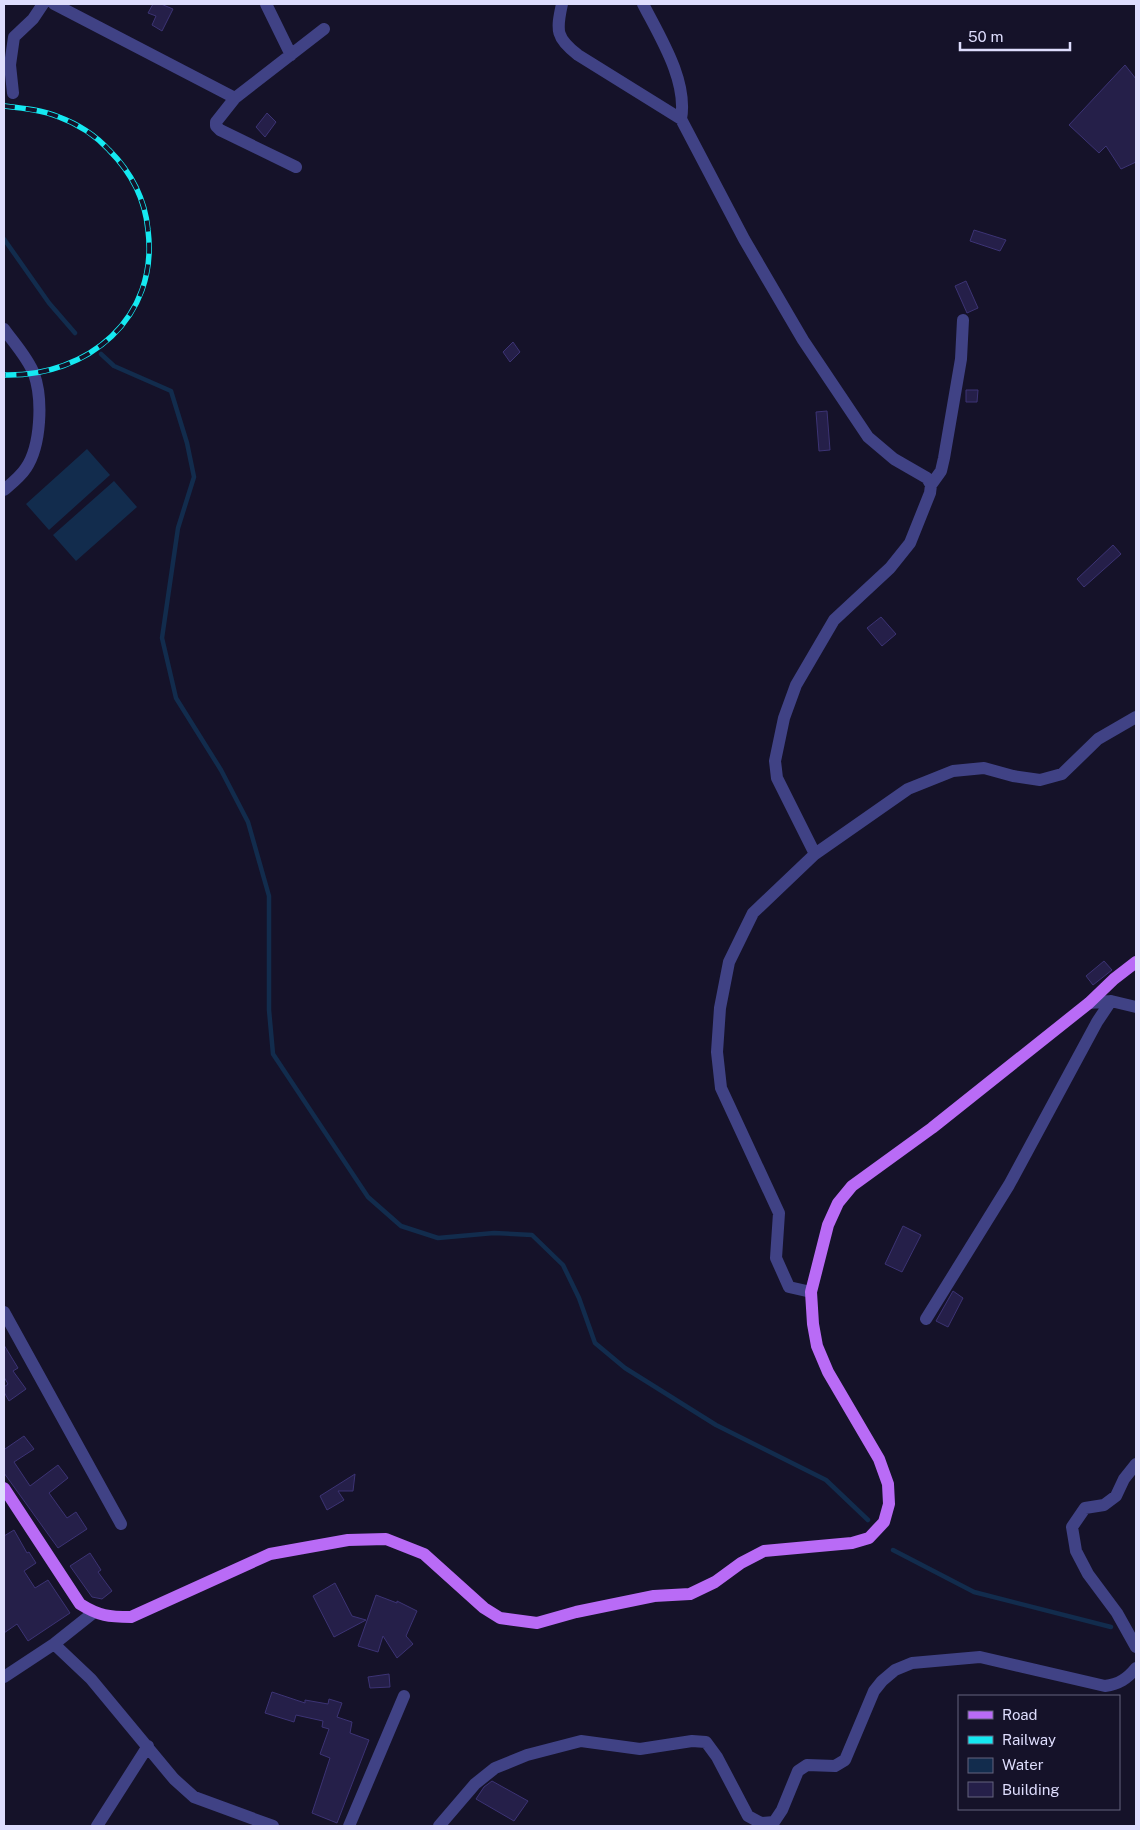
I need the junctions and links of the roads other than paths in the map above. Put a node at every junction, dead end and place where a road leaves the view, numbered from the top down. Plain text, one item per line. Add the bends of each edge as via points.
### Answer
1 (43, 4) edge
2 (54, 4) edge
3 (266, 4) edge
4 (562, 4) edge
5 (643, 4) edge
6 (324, 29) dead end
7 (291, 55) junction
8 (12, 93) dead end
9 (235, 98) junction
10 (681, 119) junction
11 (296, 167) dead end
12 (963, 320) dead end
13 (4, 329) edge
14 (931, 485) junction
15 (4, 490) edge
16 (1136, 717) edge
17 (815, 854) junction
18 (1136, 962) edge
19 (1111, 1001) junction
20 (1090, 1003) junction
21 (1136, 1007) edge
22 (811, 1292) junction
23 (4, 1312) edge
24 (926, 1318) dead end
25 (7, 1327) edge
26 (1136, 1464) edge
27 (4, 1488) edge
28 (120, 1524) dead end
29 (93, 1613) junction
30 (54, 1644) junction
31 (1136, 1647) edge
32 (1136, 1668) edge
33 (4, 1677) edge
34 (404, 1696) dead end
35 (148, 1746) junction
36 (97, 1826) edge
37 (273, 1826) edge
38 (348, 1826) edge
39 (439, 1826) edge

1 - 8 street via 14,37 10,65
2 - 9 street
3 - 7 street
4 - 10 street via 559,33 563,44
5 - 10 street via 668,53 683,98
6 - 7 street
7 - 9 street
9 - 11 street via 216,126
10 - 14 street via 802,340 868,437 894,459 927,478
12 - 14 street via 961,359 944,458 941,471
13 - 15 street via 34,374 40,411 36,445 26,469
14 - 17 street via 910,543 890,568 834,620 796,685 784,718 775,761 776,778
16 - 17 street via 1098,739 1062,774 1040,780 984,768 953,771 908,789
17 - 22 street via 753,913 729,962 720,1008 717,1052 721,1088 779,1213 776,1258 789,1287
18 - 20 main road
19 - 20 street
19 - 21 street
19 - 24 street via 1009,1185
20 - 22 main road via 932,1128 852,1186 838,1203 828,1225
22 - 29 main road via 817,1346 828,1372 879,1459 888,1484 889,1504 884,1522 869,1538 852,1543 764,1551 690,1594 654,1596 537,1623 500,1618 484,1608 424,1554 386,1539 348,1540 270,1554 131,1617
23 - 25 street
25 - 28 street
26 - 31 street via 1116,1496 1104,1505 1085,1508 1072,1526 1076,1550 1088,1574 1118,1613
27 - 29 main road via 80,1604
29 - 30 street
30 - 33 street
30 - 35 street via 91,1679
32 - 39 street via 1118,1684 1105,1686 980,1657 912,1663 895,1670 874,1691 844,1760 834,1766 807,1765 798,1771 774,1822 761,1823 748,1816 706,1742 640,1749 581,1741 527,1755 495,1768 474,1784
34 - 38 street
35 - 36 street
35 - 37 street via 174,1780 194,1797

